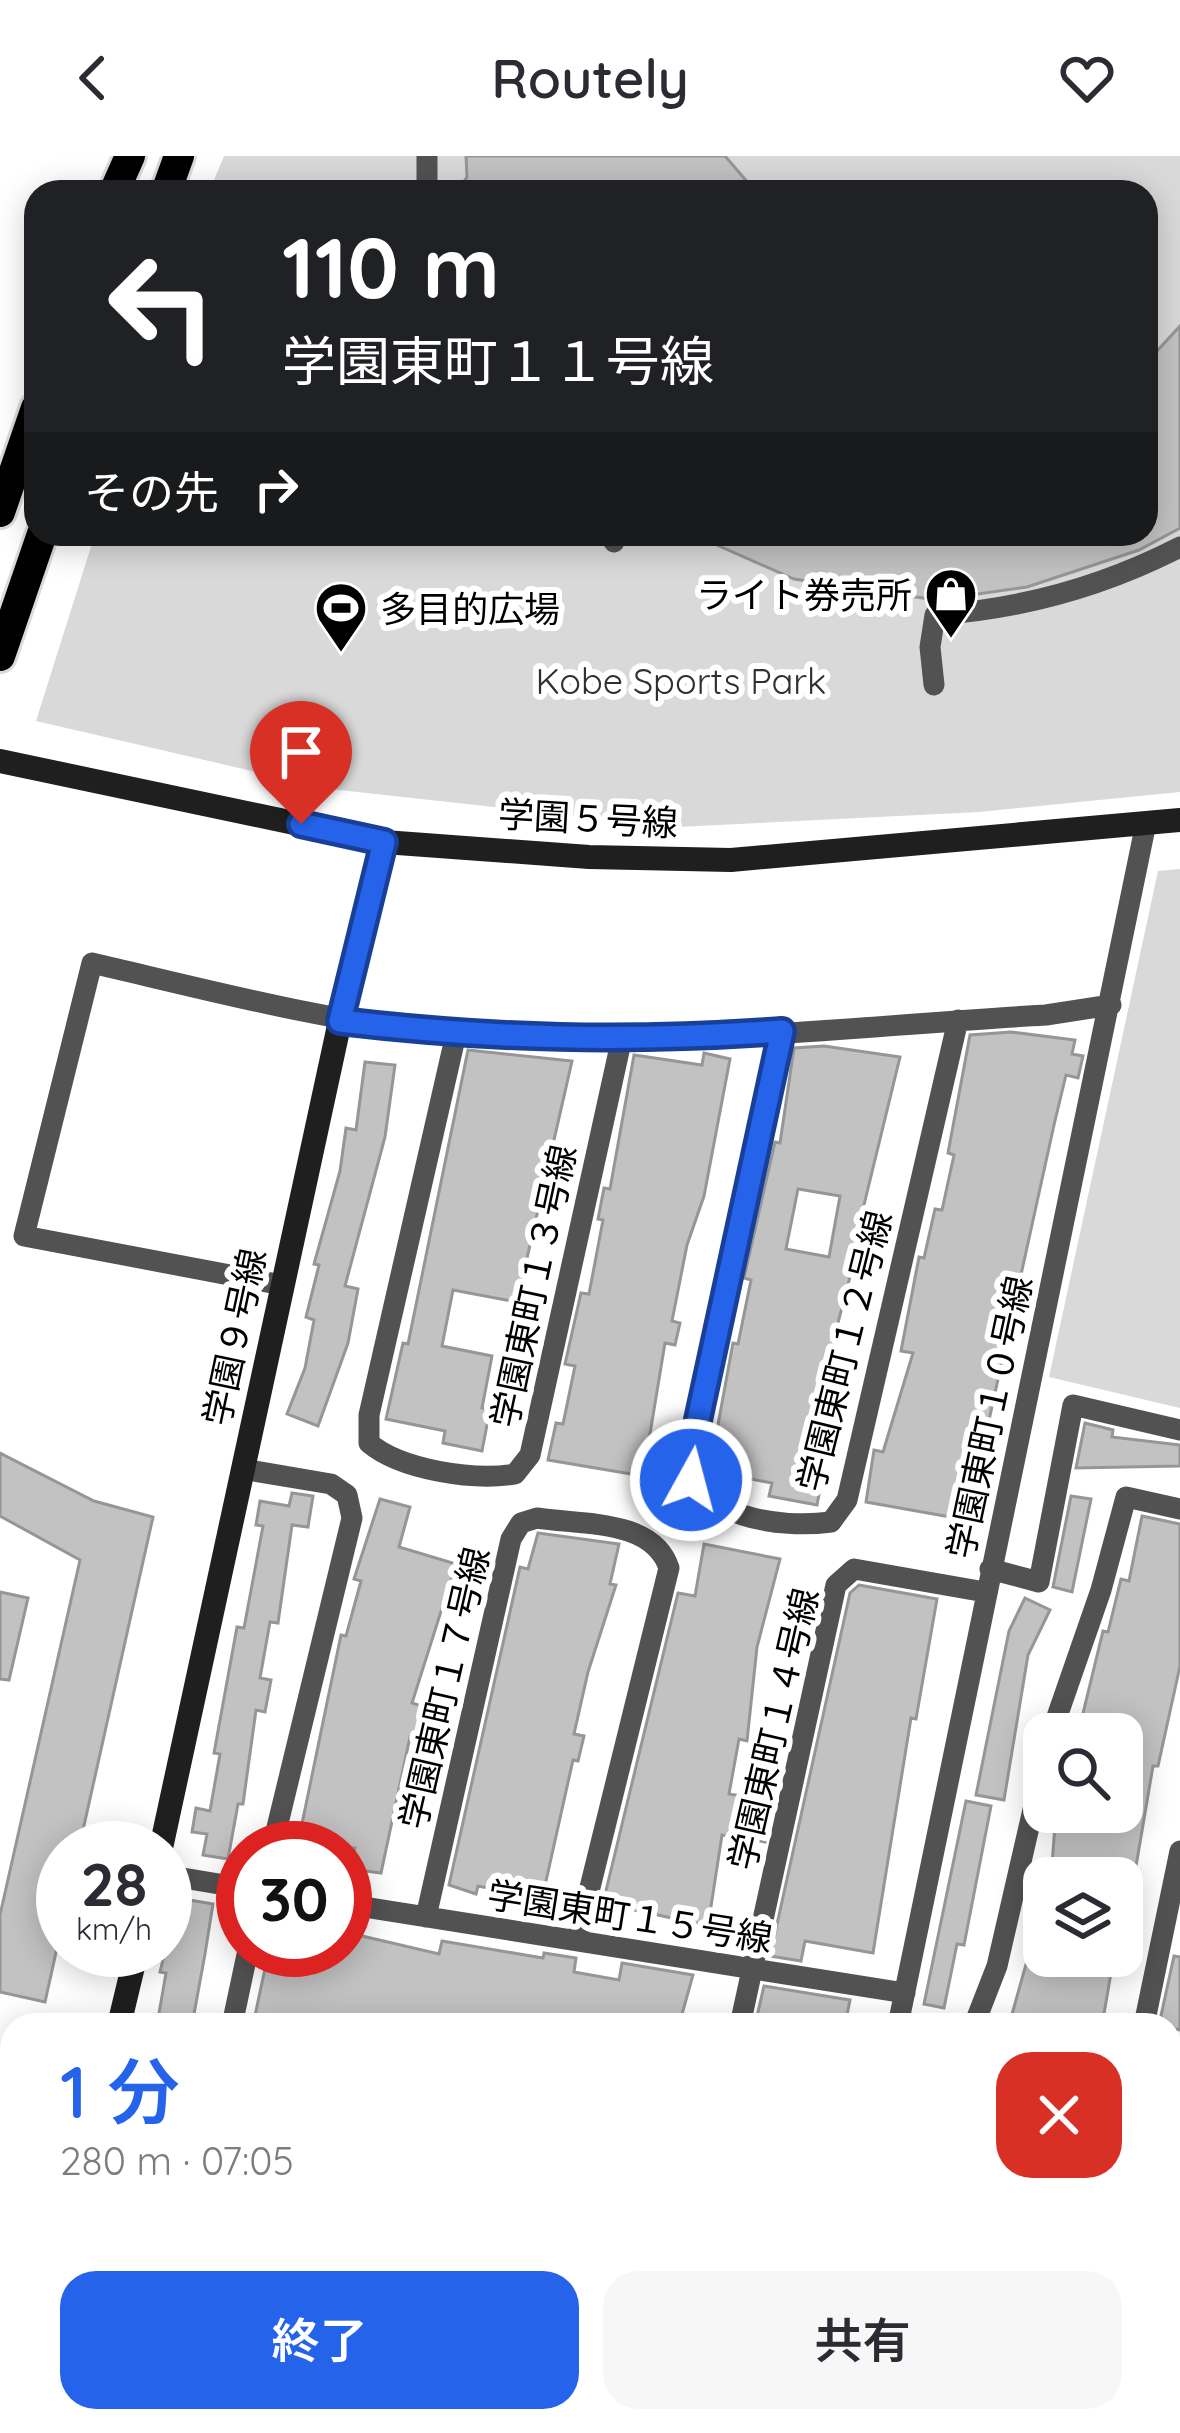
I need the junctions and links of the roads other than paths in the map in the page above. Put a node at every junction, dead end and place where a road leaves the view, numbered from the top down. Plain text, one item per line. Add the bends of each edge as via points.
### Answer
1 (24, 443) edge
2 (0, 512) edge
3 (38, 546) edge
4 (1180, 547) edge
5 (0, 656) edge
6 (934, 686) dead end
7 (0, 761) edge
8 (1180, 820) edge
9 (1146, 824) junction
10 (384, 842) junction
11 (1112, 1004) junction
12 (958, 1020) junction
13 (340, 1021) junction
14 (782, 1031) junction
15 (456, 1034) junction
16 (621, 1042) junction
17 (282, 1285) junction
18 (1180, 1430) edge
19 (242, 1469) junction
20 (1180, 1509) edge
21 (987, 1581) junction
22 (1058, 1713) edge
23 (167, 1821) edge
24 (279, 1821) edge
25 (1028, 1833) edge
26 (1180, 1851) edge
27 (372, 1908) edge
28 (426, 1917) junction
29 (577, 1940) junction
30 (753, 1968) junction
31 (131, 1977) edge
32 (242, 1977) edge
33 (904, 1993) junction
34 (122, 2013) edge
35 (235, 2013) edge
36 (743, 2013) edge
37 (900, 2013) edge
38 (979, 2013) edge
39 (1146, 2013) edge

1 - 2 main road
3 - 5 main road
4 - 6 street via 1084,589 988,611 937,608
7 - 10 street, 学園５号線
8 - 9 street, 学園５号線
9 - 10 street, 学園５号線 via 731,860
9 - 11 street, 学園東町１０号線
10 - 13 street, 学園９号線
11 - 12 street
11 - 21 street, 学園東町１０号線
12 - 14 street
12 - 14 street, 学園東町１２号線 via 847,1500 831,1522 804,1526 711,1504 691,1480
13 - 15 street
13 - 17 street, 学園９号線
13 - 17 street via 92,963 25,1236
14 - 16 street
15 - 16 street
15 - 16 street, 学園東町１３号線 via 369,1443 387,1458 495,1478 515,1474 530,1455
17 - 19 street, 学園９号線
18 - 21 street via 1073,1405 1039,1582
19 - 23 street, 学園９号線
19 - 24 street via 331,1484 347,1496 352,1518
20 - 22 street via 1126,1497
21 - 30 street, 学園東町１４号線 via 854,1569 836,1585
21 - 33 street, 学園東町１０号線
25 - 38 street
26 - 39 street
27 - 28 street, 学園東町１５号線
28 - 29 street, 学園東町１５号線
28 - 29 street, 学園東町１７号線 via 511,1539 521,1523 538,1518 645,1534 670,1568
29 - 30 street, 学園東町１５号線
30 - 33 street, 学園東町１５号線
30 - 36 street
31 - 34 street
32 - 35 street
33 - 37 street, 学園東町１０号線

